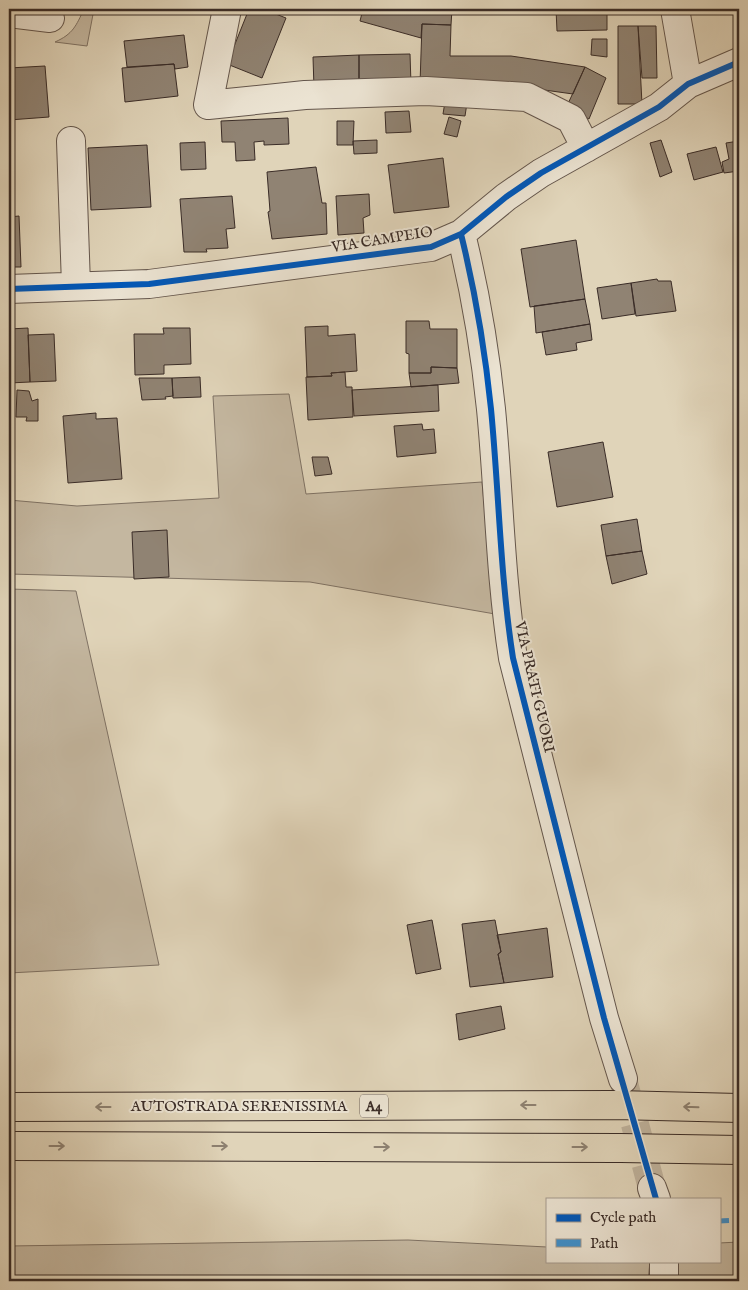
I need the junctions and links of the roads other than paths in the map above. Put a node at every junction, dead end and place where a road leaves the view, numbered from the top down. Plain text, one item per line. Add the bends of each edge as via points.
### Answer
1 (227, 9) edge
2 (675, 9) edge
3 (9, 13) edge
4 (50, 18) dead end
5 (739, 62) edge
6 (688, 84) junction
7 (71, 141) dead end
8 (586, 148) junction
9 (461, 234) junction
10 (76, 286) junction
11 (9, 289) edge
12 (623, 1079) tunnel mouth
13 (9, 1107) edge
14 (739, 1108) edge
15 (9, 1146) edge
16 (739, 1150) edge
17 (664, 1262) edge
18 (664, 1281) edge

1 - 8 street via 208,105 305,95 426,92 528,97 570,118
2 - 6 street
3 - 4 street
5 - 6 street, VIA CAMPEIO
6 - 8 street, VIA CAMPEIO via 659,107
7 - 10 street
8 - 9 street, VIA CAMPEIO via 527,182
9 - 10 street, VIA CAMPEIO via 431,247 149,284
9 - 12 street, VIA PRATI GUORI via 472,280 491,408 507,620 513,658 604,1018
10 - 11 street, VIA CAMPEIO
14 -> 13 highway, AUTOSTRADA SERENISSIMA / A4 via 616,1105
15 -> 16 highway
17 - 18 street

